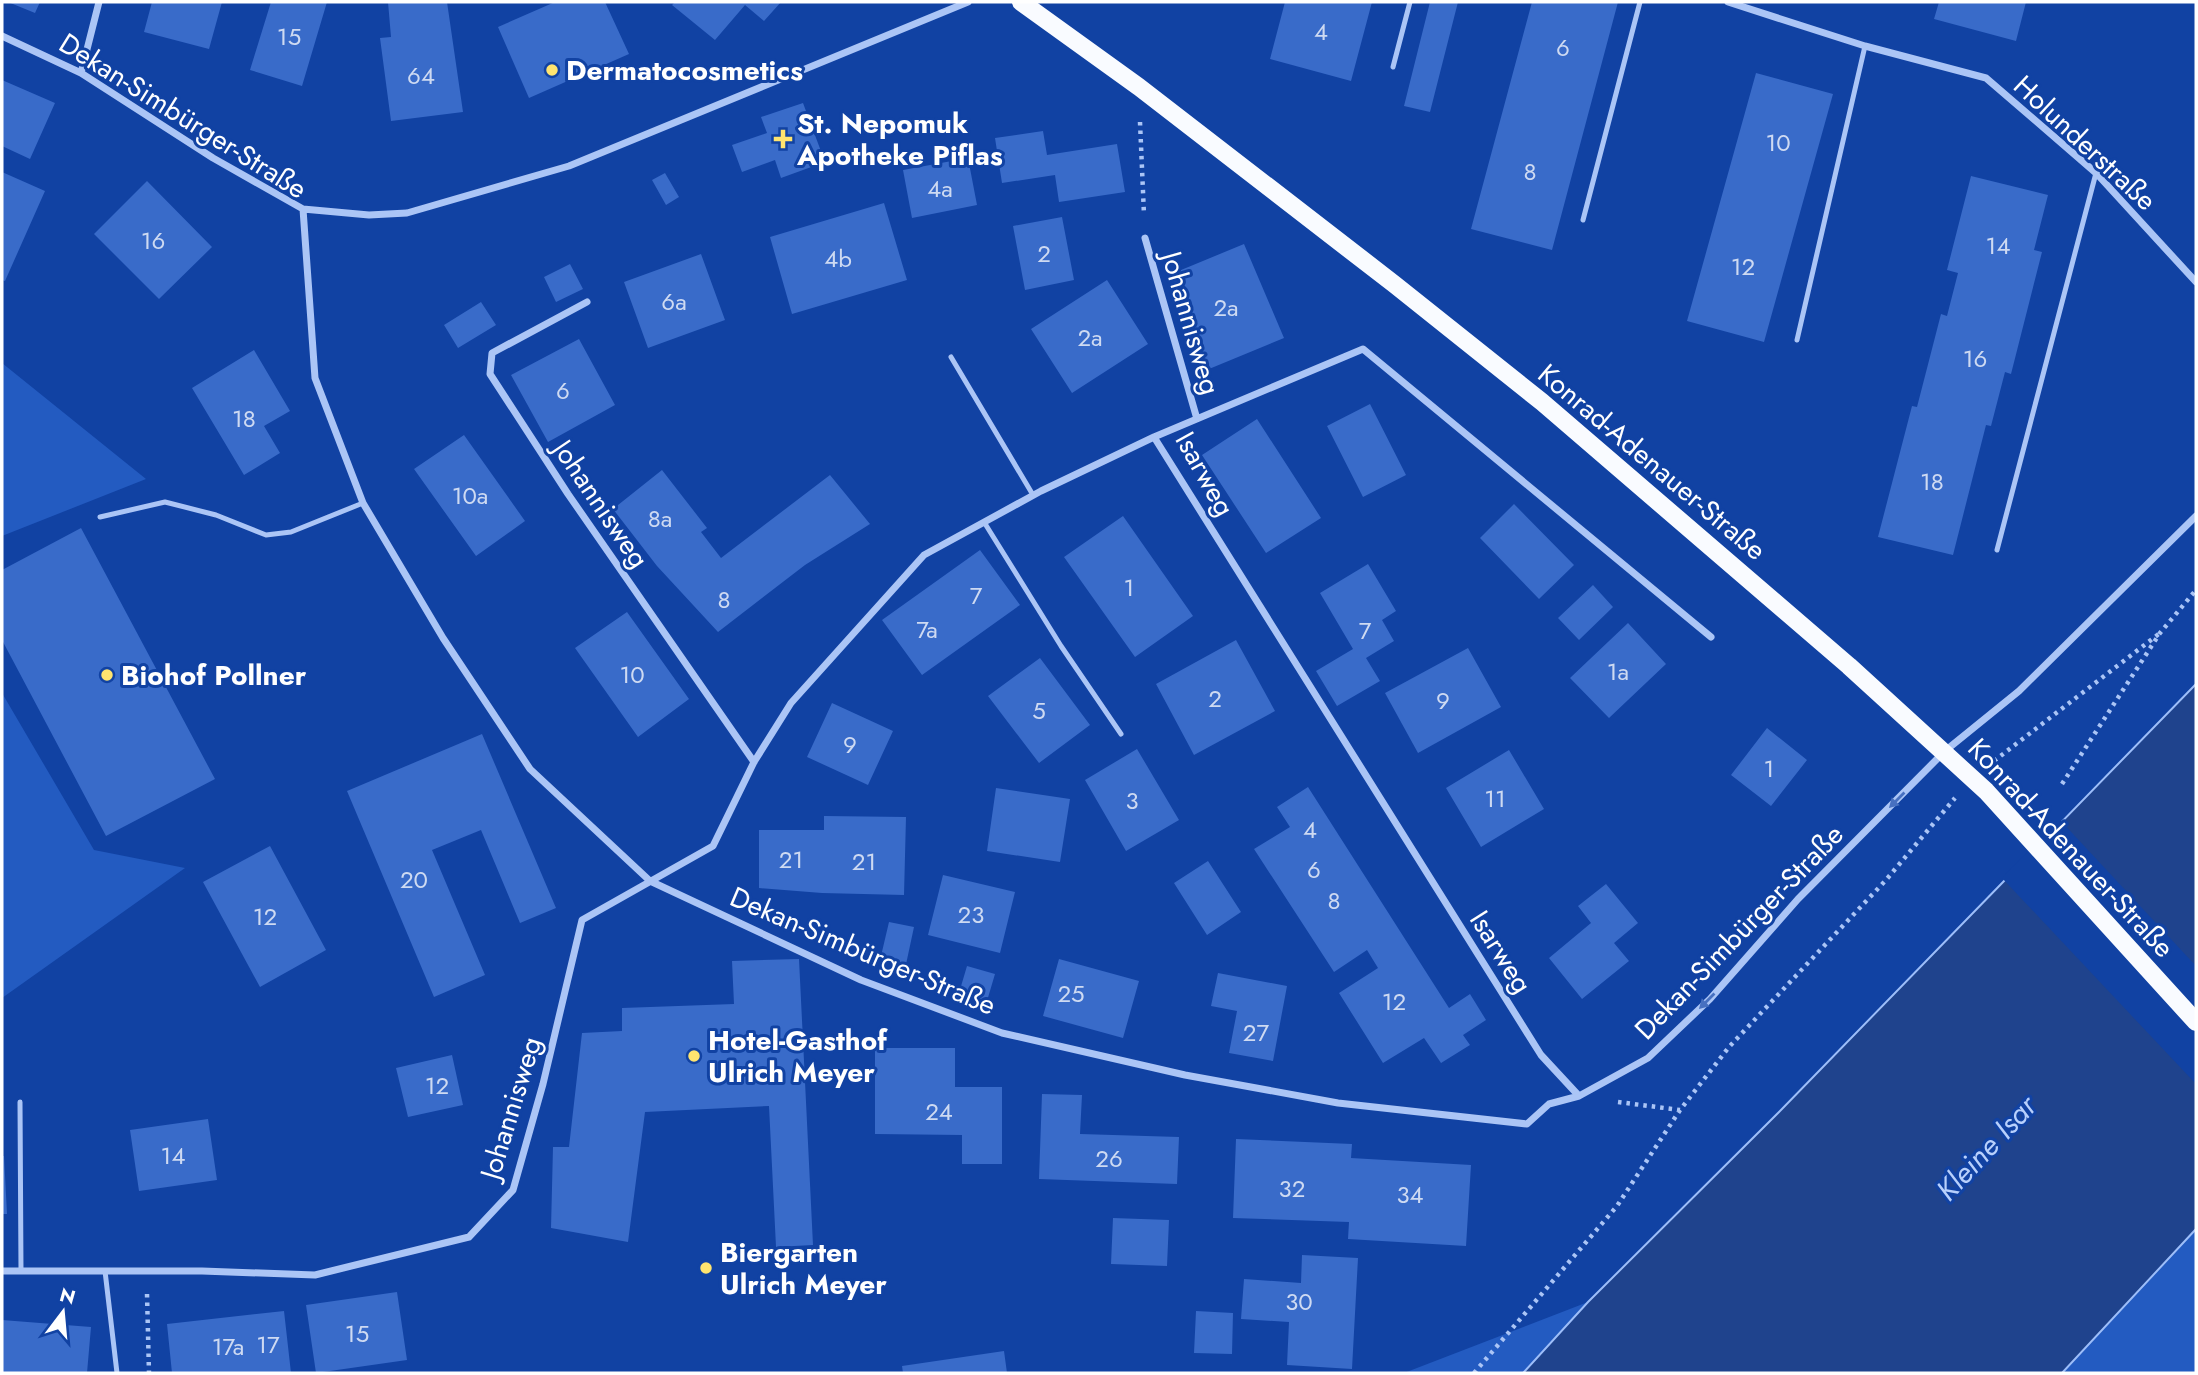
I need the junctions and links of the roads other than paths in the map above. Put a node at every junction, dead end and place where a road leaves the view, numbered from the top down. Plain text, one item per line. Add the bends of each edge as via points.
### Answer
1 (99, 2) edge
2 (968, 2) edge
3 (1021, 2) edge
4 (1410, 2) edge
5 (1640, 2) edge
6 (1728, 2) edge
7 (2, 36) edge
8 (1865, 46) junction
9 (1393, 67) dead end
10 (81, 72) junction
11 (2096, 173) junction
12 (303, 209) junction
13 (1583, 220) dead end
14 (1145, 238) road end
15 (2196, 282) edge
16 (587, 302) dead end
17 (1797, 340) dead end
18 (951, 357) dead end
19 (1197, 419) junction
20 (1154, 438) junction
21 (1033, 495) junction
22 (363, 503) junction
23 (2196, 516) edge
24 (100, 517) dead end
25 (984, 522) junction
26 (1997, 550) dead end
27 (1710, 637) dead end
28 (1121, 734) dead end
29 (1945, 751) junction
30 (754, 762) junction
31 (650, 881) junction
32 (2196, 1021) edge
33 (1579, 1096) junction
34 (20, 1102) dead end
35 (106, 1270) junction
36 (2, 1271) edge
37 (21, 1271) junction
38 (117, 1373) edge

1 - 10 street
2 - 12 street via 569,166 407,213
3 - 29 main road, Konrad-Adenauer-Straße via 1139,87 1542,402
4 - 9 lane
5 - 13 lane
6 - 8 street, Holunderstraße
7 - 10 street, Dekan-Simbürger-Straße
8 - 11 street, Holunderstraße via 1986,78
8 - 17 lane
10 - 12 street, Dekan-Simbürger-Straße
11 - 15 street, Holunderstraße
11 - 26 lane
12 - 22 street, Dekan-Simbürger-Straße via 315,378
14 - 19 street, Johannisweg
16 - 30 street, Johannisweg via 492,353 489,374
18 - 21 lane
19 - 20 street, Isarweg
19 - 27 street, Isarweg via 1363,349
20 - 21 street, Johannisweg
20 - 33 street, Isarweg via 1541,1055
21 - 25 street, Johannisweg
22 - 24 lane via 290,532 266,534 165,502
22 - 31 street, Dekan-Simbürger-Straße via 443,638 530,769
23 - 29 street, Dekan-Simbürger-Straße via 2019,691
25 - 28 lane
25 - 30 street, Johannisweg via 924,555 791,703
29 - 32 main road, Konrad-Adenauer-Straße
29 -> 33 street, Dekan-Simbürger-Straße via 1798,899 1710,999 1648,1058
30 - 31 street, Johannisweg via 713,846
31 - 33 street, Dekan-Simbürger-Straße via 861,980 1002,1034 1338,1103 1527,1124 1549,1104
31 - 35 street, Johannisweg via 582,919 513,1190 469,1237 315,1275
34 - 37 lane
35 - 37 street, Johannisweg
35 - 38 lane
36 - 37 street, Johannisweg

